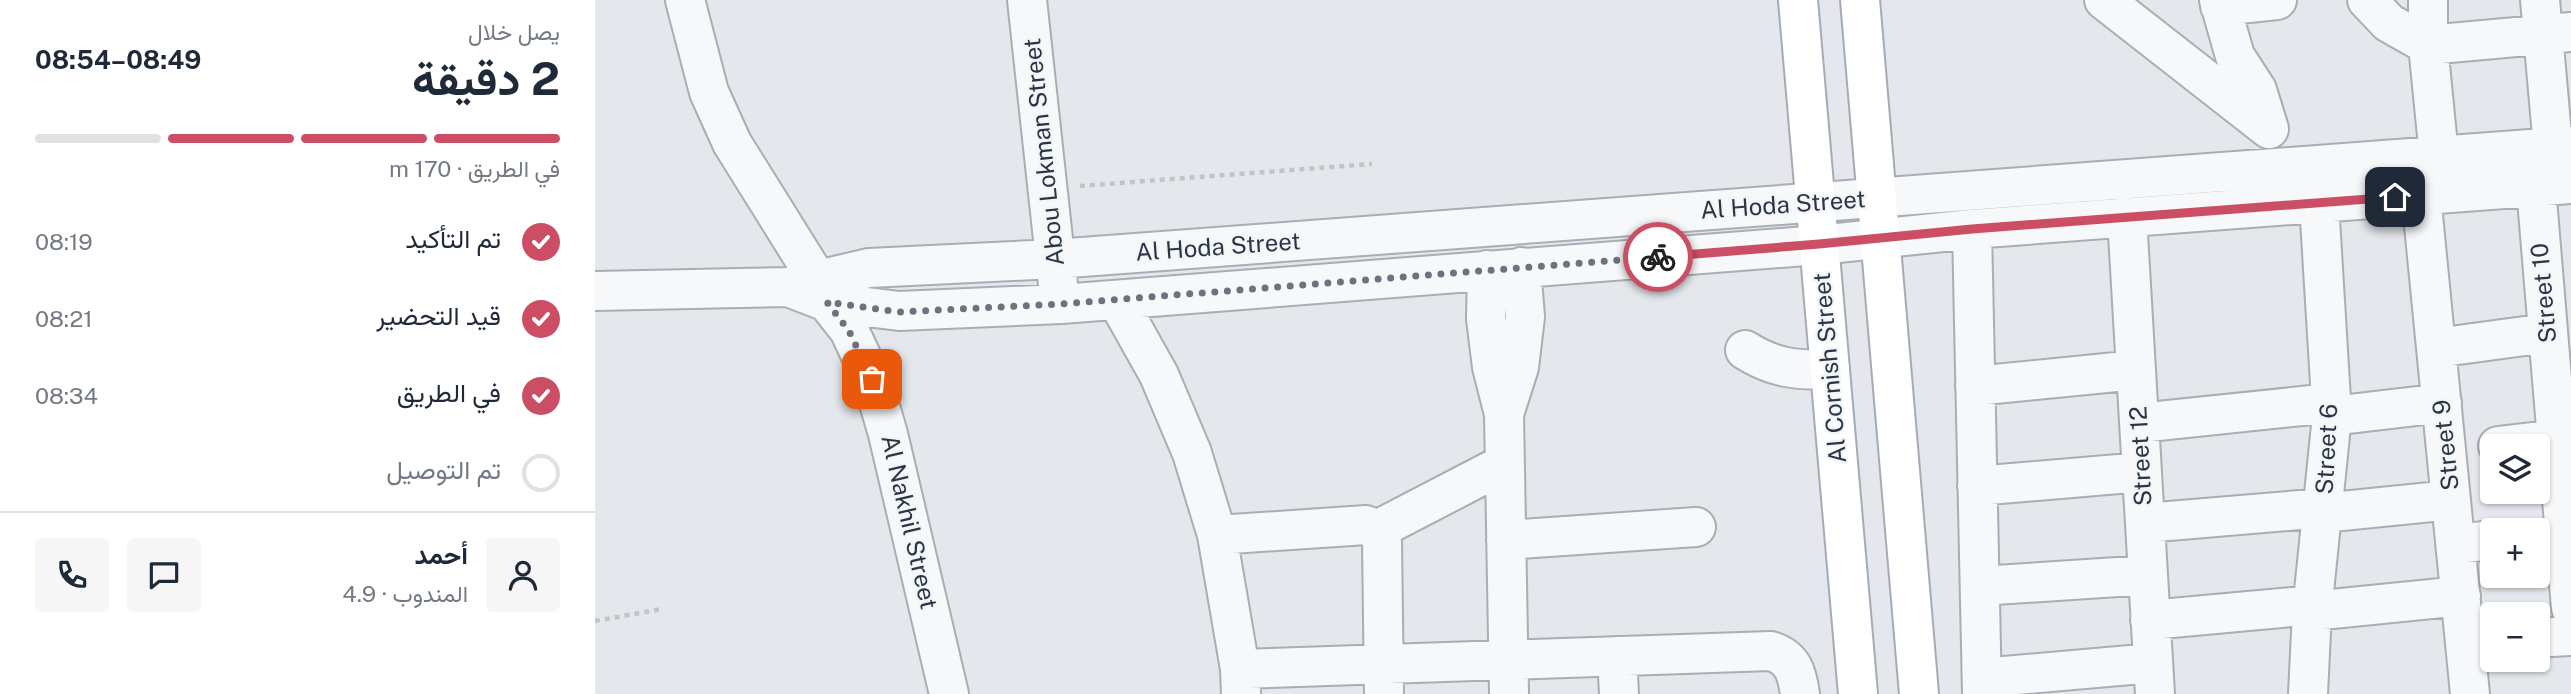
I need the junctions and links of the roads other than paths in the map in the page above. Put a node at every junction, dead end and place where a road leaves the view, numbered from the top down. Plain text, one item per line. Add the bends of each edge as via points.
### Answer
1 (685, 0) edge
2 (1027, 0) edge
3 (1798, 0) edge
4 (1860, 0) edge
5 (2104, 0) edge
6 (2277, 0) edge
7 (2367, 0) edge
8 (2428, 0) edge
9 (2220, 3) edge
10 (2551, 22) edge
11 (2428, 45) junction
12 (2269, 129) junction
13 (2562, 147) edge
14 (2439, 156) junction
15 (2271, 170) junction
16 (2554, 185) edge
17 (2421, 195) junction
18 (1877, 198) junction
19 (1815, 202) junction
20 (2319, 203) junction
21 (2127, 217) junction
22 (1972, 229) junction
23 (1880, 238) junction
24 (1819, 244) junction
25 (1055, 259) junction
26 (1504, 269) junction
27 (811, 290) junction
28 (595, 291) edge
29 (1117, 300) junction
30 (1061, 304) junction
31 (2547, 333) junction
32 (2436, 348) junction
33 (1745, 350) dead end
34 (1830, 369) junction
35 (2136, 370) junction
36 (2561, 379) edge
37 (1975, 386) junction
38 (2442, 403) junction
39 (2331, 409) junction
40 (2139, 423) junction
41 (2557, 439) junction
42 (2550, 440) edge
43 (2480, 449) edge
44 (2447, 453) junction
45 (1504, 464) junction
46 (2142, 472) junction
47 (2566, 484) edge
48 (1977, 486) junction
49 (2451, 500) junction
50 (2323, 510) junction
51 (2145, 523) junction
52 (1696, 527) dead end
53 (1377, 530) junction
54 (2551, 533) edge
55 (1217, 535) junction
56 (1506, 540) junction
57 (2474, 542) edge
58 (2148, 575) junction
59 (1980, 586) junction
60 (2570, 590) edge
61 (2461, 596) junction
62 (2313, 608) junction
63 (2150, 620) junction
64 (2571, 636) edge
65 (2550, 637) edge
66 (2479, 643) edge
67 (1617, 656) junction
68 (1509, 677) edge
69 (1384, 679) edge
70 (2154, 679) edge
71 (1240, 682) edge
72 (1982, 686) edge
73 (949, 694) edge
74 (1619, 694) edge
75 (1800, 694) edge
76 (1858, 694) edge
77 (1919, 694) edge
78 (2308, 694) edge
79 (2470, 694) edge

1 - 27 street, Al Nakhil Street via 709,92
2 - 25 street, Abou Lokman Street
3 - 19 main road, Al Cornish Street
4 - 18 main road
5 - 12 street
6 - 9 street
7 - 11 street via 2389,23
8 - 11 street
9 - 12 street via 2235,56 2257,90
10 - 11 street
10 - 13 street
11 - 14 street
12 - 15 street
13 - 14 street, Al Hoda Street
14 - 15 street, Al Hoda Street
15 - 18 street, Al Hoda Street
16 - 17 street, Al Hoda Street
16 - 31 street, Street 10
17 - 20 street, Al Hoda Street
17 - 32 street, Street 9
18 - 19 street, Al Hoda Street
18 - 23 main road
19 - 24 main road, Al Cornish Street
19 - 25 street, Al Hoda Street
20 - 21 street, Al Hoda Street
20 - 39 street, Street 6
21 - 22 street, Al Hoda Street
21 - 35 street, Street 12
22 - 23 street, Al Hoda Street
22 - 37 street
23 - 24 street, Al Hoda Street
23 - 77 main road
24 - 26 street, Al Hoda Street
24 - 34 main road, Al Cornish Street
25 - 27 street, Al Hoda Street via 869,268
25 - 30 street, Abou Lokman Street
26 - 29 street, Al Hoda Street
26 - 45 street via 1486,319 1504,414
27 - 28 street, Al Hoda Street
27 - 30 street, Al Hoda Street via 899,312
27 - 73 street, Al Nakhil Street via 849,331 872,379
29 - 30 street, Al Hoda Street
29 - 55 street via 1159,374 1192,453
31 - 32 street
31 - 36 street, Street 10
32 - 38 street, Street 9
33 - 34 street via 1787,368
34 - 76 main road, Al Cornish Street
35 - 37 street
35 - 40 street, Street 12
36 - 41 street, Street 10
37 - 48 street
38 - 39 street
38 - 44 street, Street 9
39 - 40 street
39 - 50 street, Street 6
40 - 46 street, Street 12
41 - 42 street
41 - 47 street, Street 10
43 - 44 street
44 - 49 street, Street 9
45 - 53 street
45 - 56 street
46 - 48 street
46 - 51 street, Street 12
47 - 54 street, Street 10
48 - 59 street
49 - 50 street
49 - 57 street, Street 9
50 - 51 street
50 - 62 street, Street 6
51 - 58 street, Street 12
52 - 56 street
53 - 55 street via 1366,525
53 - 69 street via 1382,541
54 - 60 street, Street 10
55 - 71 street
56 - 68 street
57 - 61 street, Street 9
58 - 59 street
58 - 63 street, Street 12
59 - 72 street
61 - 62 street
61 - 66 street, Street 9
62 - 63 street
62 - 78 street, Street 6
63 - 70 street, Street 12
64 - 65 street
66 - 79 street, Street 9
67 - 68 street
67 - 74 street
67 - 75 street via 1771,651 1794,667
68 - 69 street
69 - 71 street
70 - 72 street

